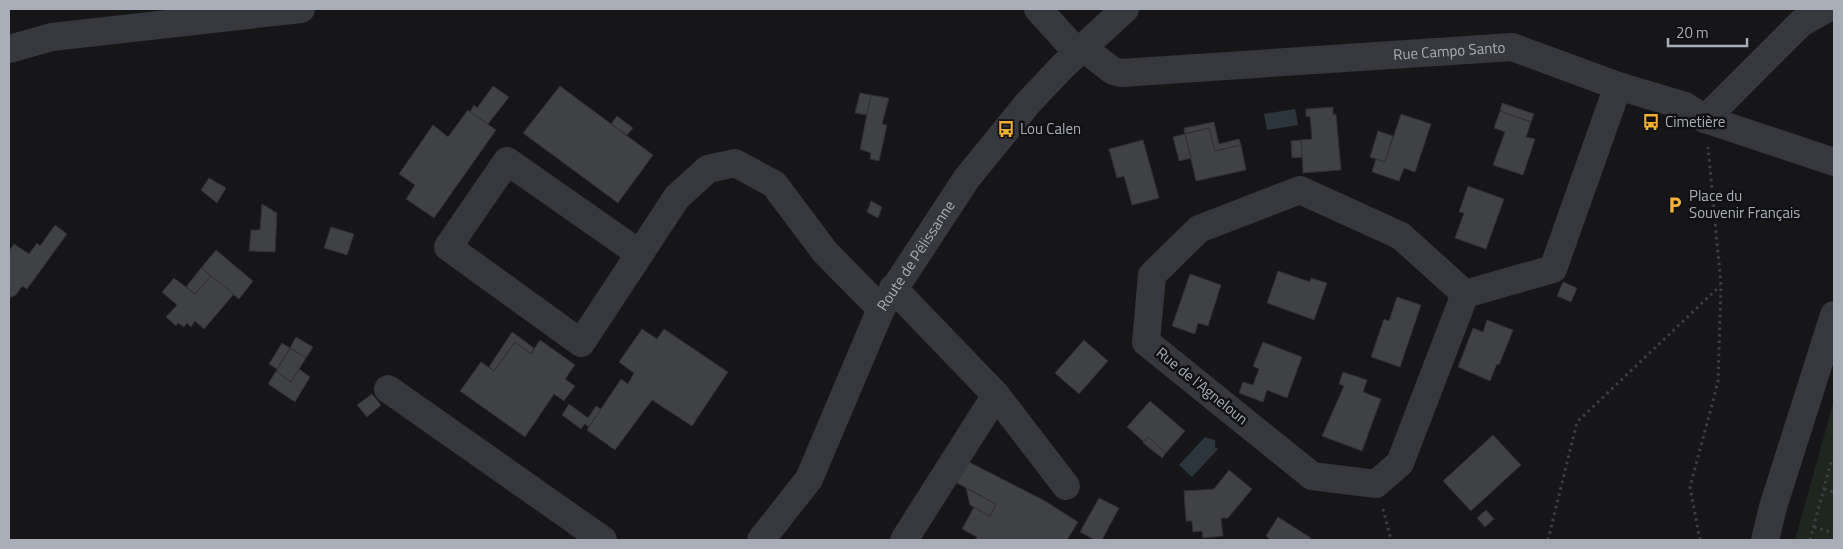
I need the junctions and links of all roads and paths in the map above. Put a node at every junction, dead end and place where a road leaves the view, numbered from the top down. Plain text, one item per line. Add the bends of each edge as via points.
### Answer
1 (300, 9) edge
2 (1038, 9) edge
3 (1125, 9) edge
4 (1826, 9) edge
5 (9, 49) edge
6 (1080, 50) junction
7 (1618, 86) junction
8 (1706, 119) junction
9 (1834, 162) edge
10 (640, 254) junction
11 (1721, 285) junction
12 (1465, 294) junction
13 (887, 298) junction
14 (1834, 315) edge
15 (388, 389) dead end
16 (996, 395) junction
17 (1834, 462) edge
18 (1376, 484) junction
19 (1066, 486) dead end
20 (1824, 489) junction
21 (1834, 492) edge
22 (1814, 527) junction
23 (1834, 533) edge
24 (603, 540) edge
25 (761, 540) edge
26 (904, 540) edge
27 (1391, 540) edge
28 (1548, 540) edge
29 (1700, 540) edge
30 (1765, 540) edge
31 (1810, 540) edge

1 - 5 street via 52,37
2 - 6 street, Rue Campo Santo
3 - 6 street, Route de Pélissanne
4 - 8 street via 1801,23
6 - 7 street, Rue Campo Santo via 1121,73 1512,47
6 - 13 street, Route de Pélissanne via 1028,103 967,178
7 - 8 street, Rue Campo Santo via 1685,106
7 - 12 street via 1553,269
8 - 9 street, Rue Campo Santo
8 - 11 path
10 - 10 street via 507,161 448,247 581,343
10 - 13 street via 677,197 708,169 735,163 774,184 825,252
11 - 28 path via 1577,422
11 - 29 path via 1718,382 1690,488
12 - 18 street via 1400,463
12 - 18 street, Rue de l'Agneloun via 1401,236 1300,190 1199,229 1152,275 1146,342 1312,476
13 - 16 street
13 - 25 street, Route de Pélissanne via 808,479
14 - 30 street
15 - 24 street
16 - 19 street
16 - 26 street
17 - 20 path via 1831,462
18 - 27 path
20 - 21 path
20 - 22 path
22 - 23 path
22 - 31 path

